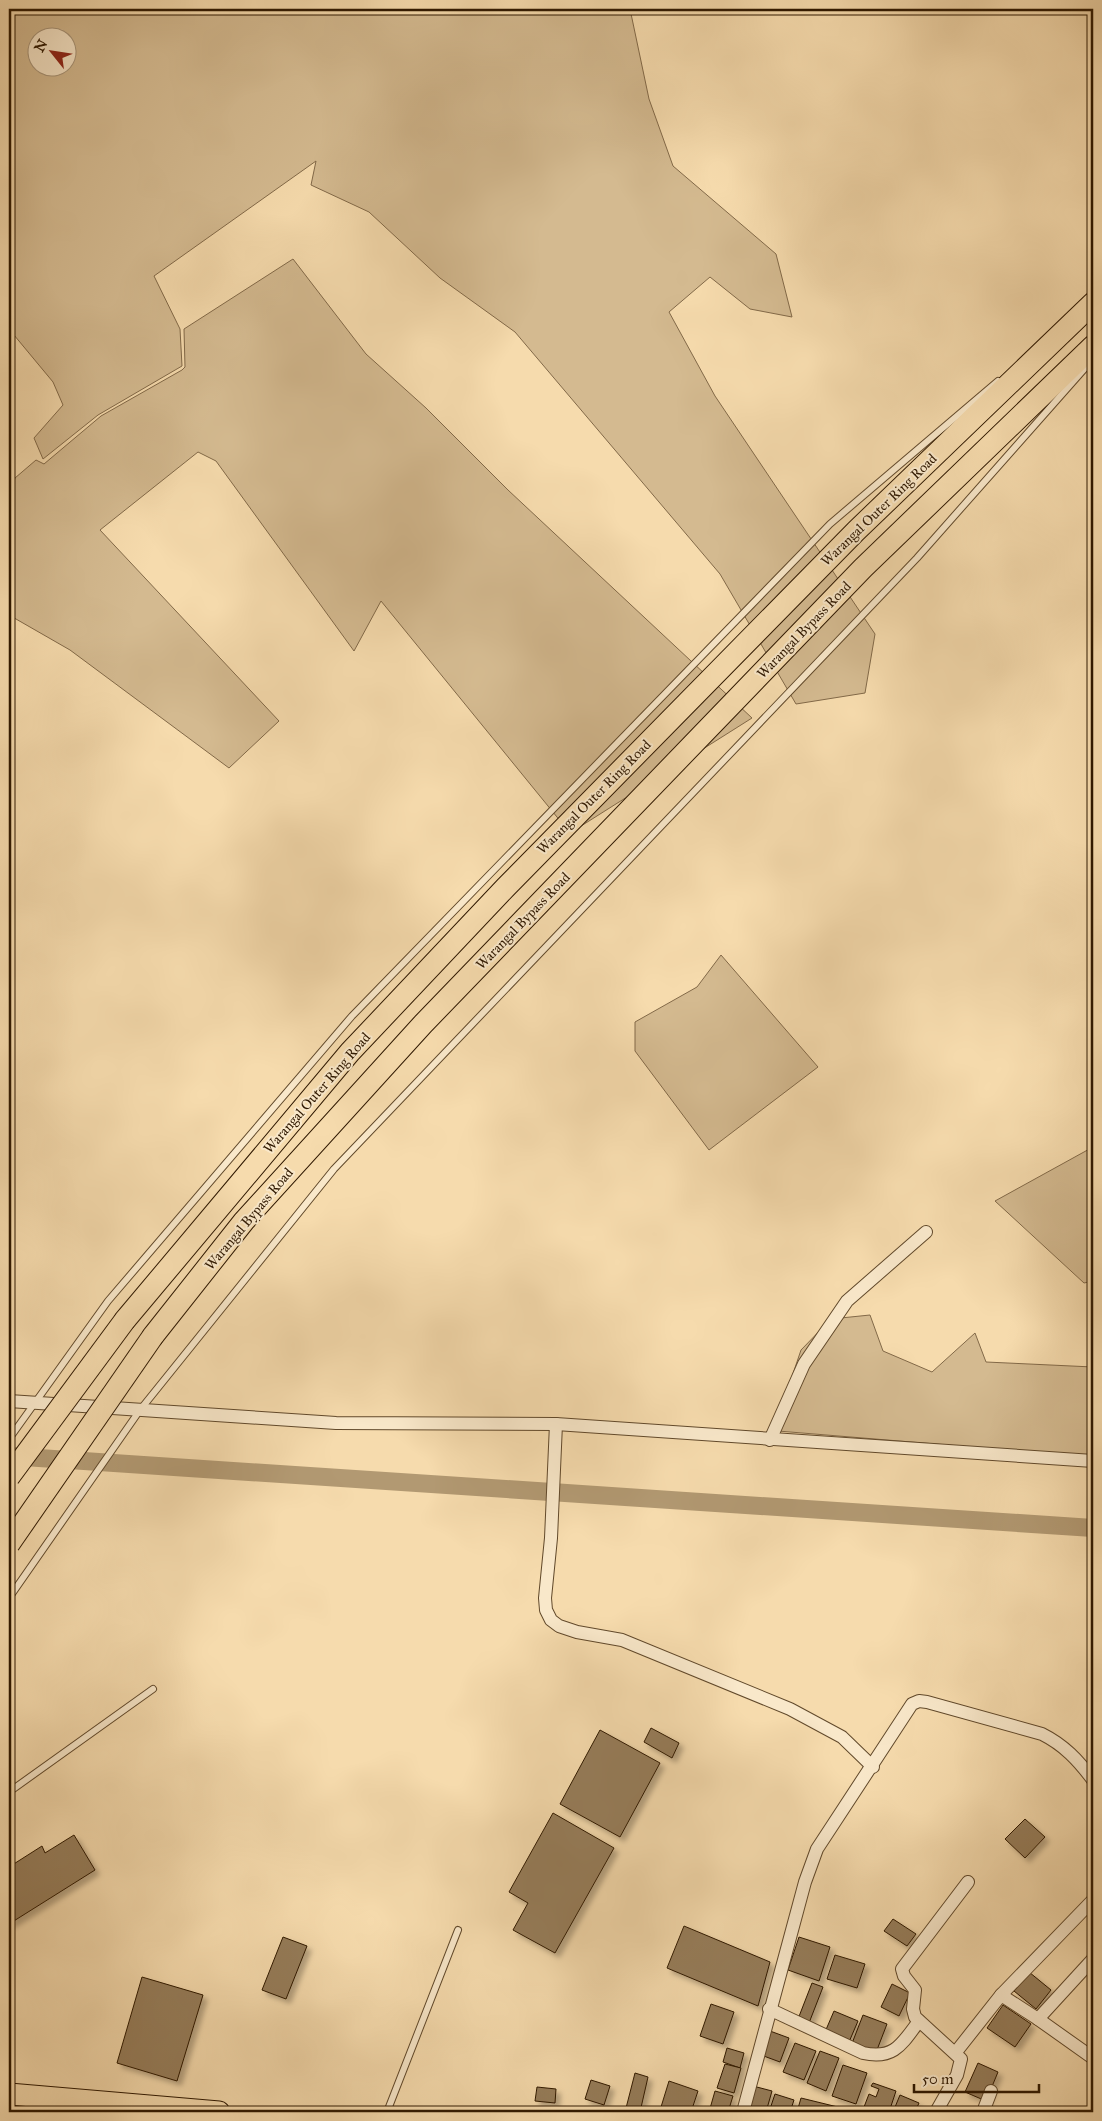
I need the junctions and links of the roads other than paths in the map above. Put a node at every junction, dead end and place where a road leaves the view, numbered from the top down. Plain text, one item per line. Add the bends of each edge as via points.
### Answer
1 (1093, 299) edge
2 (1093, 303) edge
3 (1093, 346) edge
4 (1026, 357) dead end
5 (1093, 358) edge
6 (1003, 376) dead end
7 (926, 1232) dead end
8 (9, 1400) edge
9 (33, 1402) junction
10 (140, 1410) junction
11 (556, 1424) junction
12 (9, 1438) edge
13 (770, 1440) junction
14 (1093, 1461) edge
15 (9, 1477) edge
16 (9, 1544) edge
17 (9, 1598) edge
18 (153, 1689) dead end
19 (873, 1767) junction
20 (1093, 1780) edge
21 (9, 1792) edge
22 (968, 1882) dead end
23 (1093, 1900) edge
24 (458, 1930) dead end
25 (1093, 1959) edge
26 (1001, 1995) junction
27 (769, 2009) junction
28 (1038, 2019) junction
29 (919, 2021) junction
30 (956, 2052) junction
31 (1093, 2058) edge
32 (991, 2091) dead end
33 (9, 2094) edge
34 (219, 2112) edge
35 (387, 2112) edge
36 (743, 2112) edge
37 (936, 2112) edge
38 (983, 2112) edge

1 - 4 lane
2 - 15 highway, Warangal Outer Ring Road, bridge via 856,531 506,887 350,1052 125,1320
3 - 16 highway, Warangal Bypass Road, bridge via 864,568 423,1024 244,1221 153,1336
5 - 10 lane via 917,558 334,1169
6 - 9 lane via 830,524 352,1016 108,1301
7 - 13 street via 847,1301 804,1364
8 - 9 street
9 - 10 street
9 - 12 lane
10 - 11 street via 336,1423
10 - 17 lane
11 - 13 street
11 - 19 street via 546,1604 551,1620 577,1632 622,1640 790,1710 842,1737
13 - 14 street
18 - 21 lane
19 - 20 street via 905,1713 919,1701 1042,1734 1074,1756
19 - 27 street via 817,1849
22 - 29 street via 903,1966 902,1972 915,1990 913,2013
23 - 26 street
24 - 35 lane
25 - 28 street
26 - 28 street
26 - 30 street
27 - 29 street via 875,2056 891,2052 901,2045
27 - 36 street
28 - 31 street
29 - 30 street
30 - 37 street via 961,2066
32 - 38 street
33 - 34 highway

